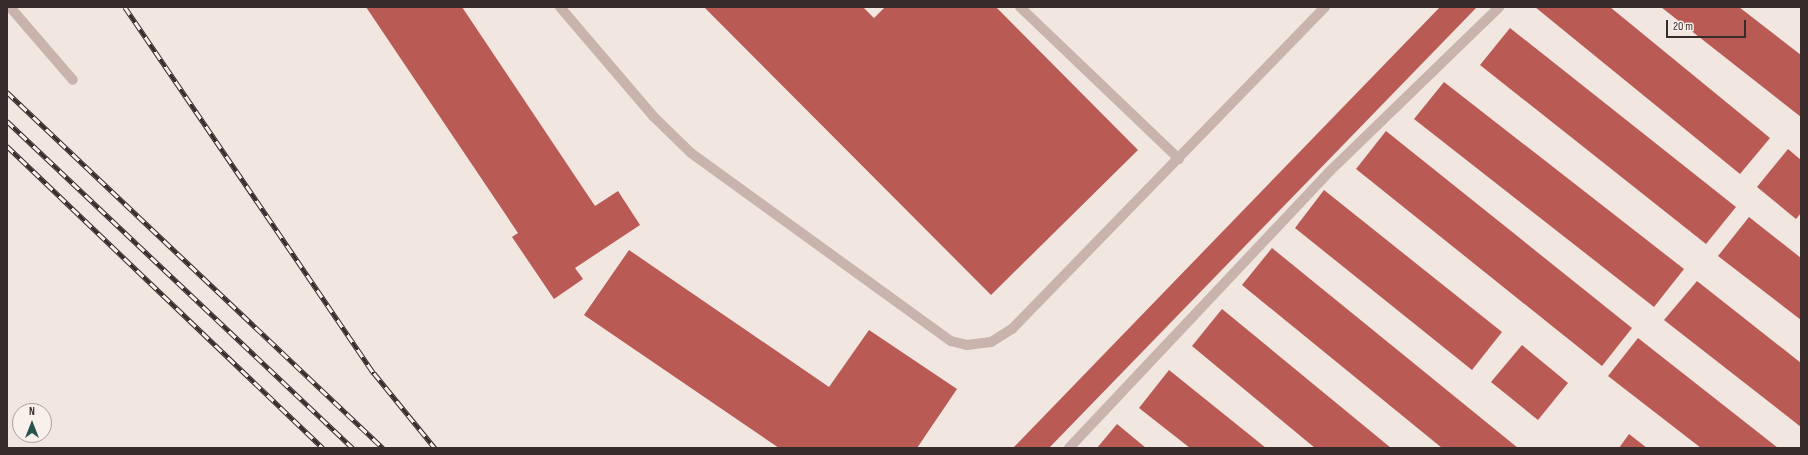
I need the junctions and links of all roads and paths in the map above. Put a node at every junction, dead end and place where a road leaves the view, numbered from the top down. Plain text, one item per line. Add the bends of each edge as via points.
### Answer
1 (10, 7) edge
2 (560, 7) edge
3 (1020, 7) edge
4 (1325, 7) edge
5 (1499, 7) edge
6 (73, 80) dead end
7 (1179, 159) junction
8 (1069, 448) edge

1 - 6 lane
2 - 7 lane via 654,117 691,153 951,341 967,345 991,342 1012,329
3 - 7 lane
4 - 7 lane
5 - 8 lane via 1329,172

